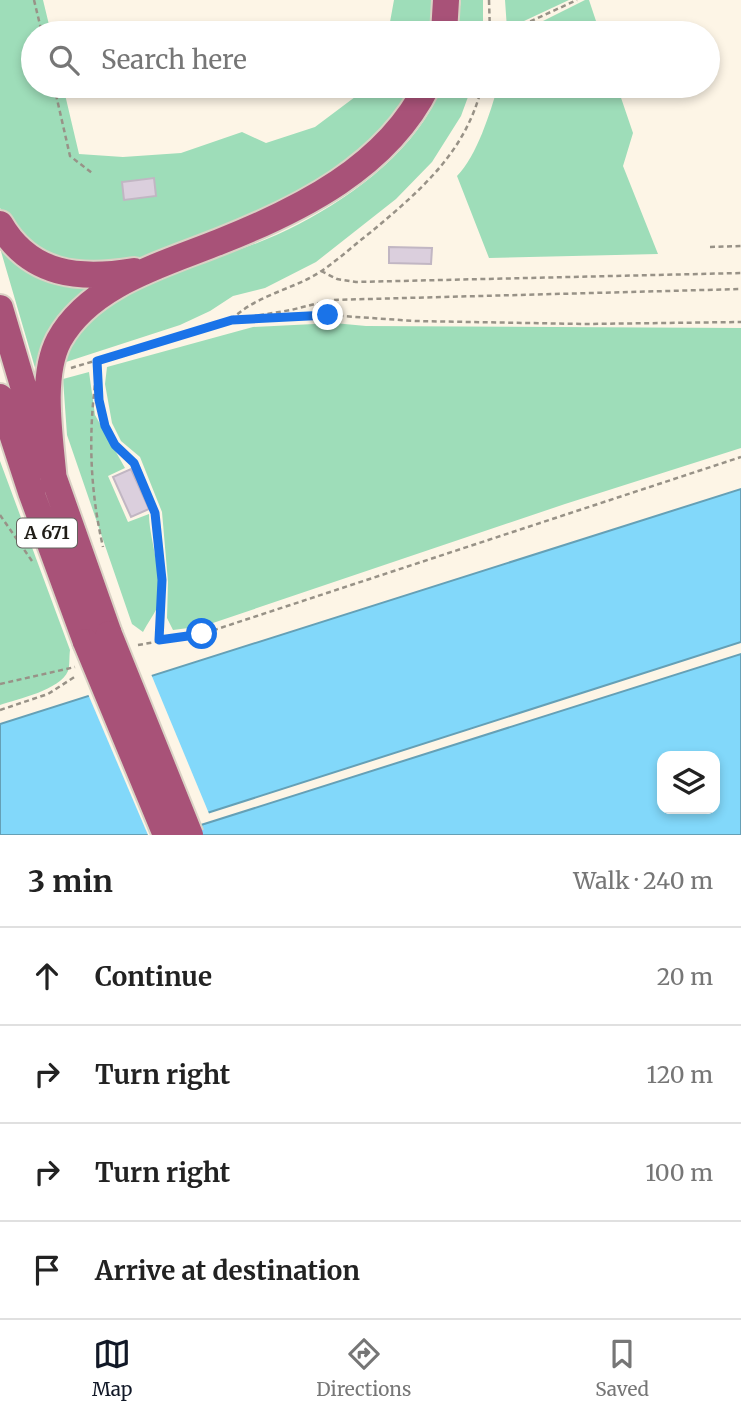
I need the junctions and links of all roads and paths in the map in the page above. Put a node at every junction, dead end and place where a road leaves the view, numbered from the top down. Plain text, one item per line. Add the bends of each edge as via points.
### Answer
1 (34, 0) edge
2 (446, 0) edge
3 (489, 0) edge
4 (577, 0) edge
5 (39, 21) edge
6 (445, 21) edge
7 (490, 21) edge
8 (531, 21) edge
9 (57, 98) edge
10 (421, 98) edge
11 (477, 98) edge
12 (92, 173) dead end
13 (0, 224) edge
14 (741, 246) edge
15 (710, 247) dead end
16 (146, 269) junction
17 (321, 271) junction
18 (741, 272) edge
19 (741, 289) edge
20 (0, 307) edge
21 (232, 320) junction
22 (741, 322) edge
23 (97, 361) junction
24 (68, 369) dead end
25 (97, 372) junction
26 (0, 397) edge
27 (4, 418) edge
28 (741, 457) edge
29 (54, 483) junction
30 (105, 559) dead end
31 (94, 647) junction
32 (0, 684) edge
33 (166, 835) edge
34 (190, 835) edge

1 - 5 path
2 - 6 highway
3 - 7 path
4 - 8 path
9 - 12 path via 70,156
10 - 16 highway via 397,132 341,180 265,223
11 - 17 path via 463,136 442,166 408,201
13 - 16 highway via 23,253 45,267 100,276
14 - 15 path
16 - 29 highway via 104,294 58,341 48,388
17 - 18 path via 356,282
17 - 21 path via 251,304
19 - 21 path via 331,300
20 - 29 highway, A 671
21 - 22 path via 328,315 428,322
21 - 23 path
23 - 24 path
23 - 25 path
25 - 28 path via 105,426 115,445 134,463 155,513 162,580 159,640 202,634
25 - 30 path via 90,451 94,509
26 - 27 highway, A 671
27 - 31 highway, A 671
29 - 31 highway, A 671
31 - 32 path
31 - 33 highway, A 671, bridge
31 - 34 highway, A 671, bridge

